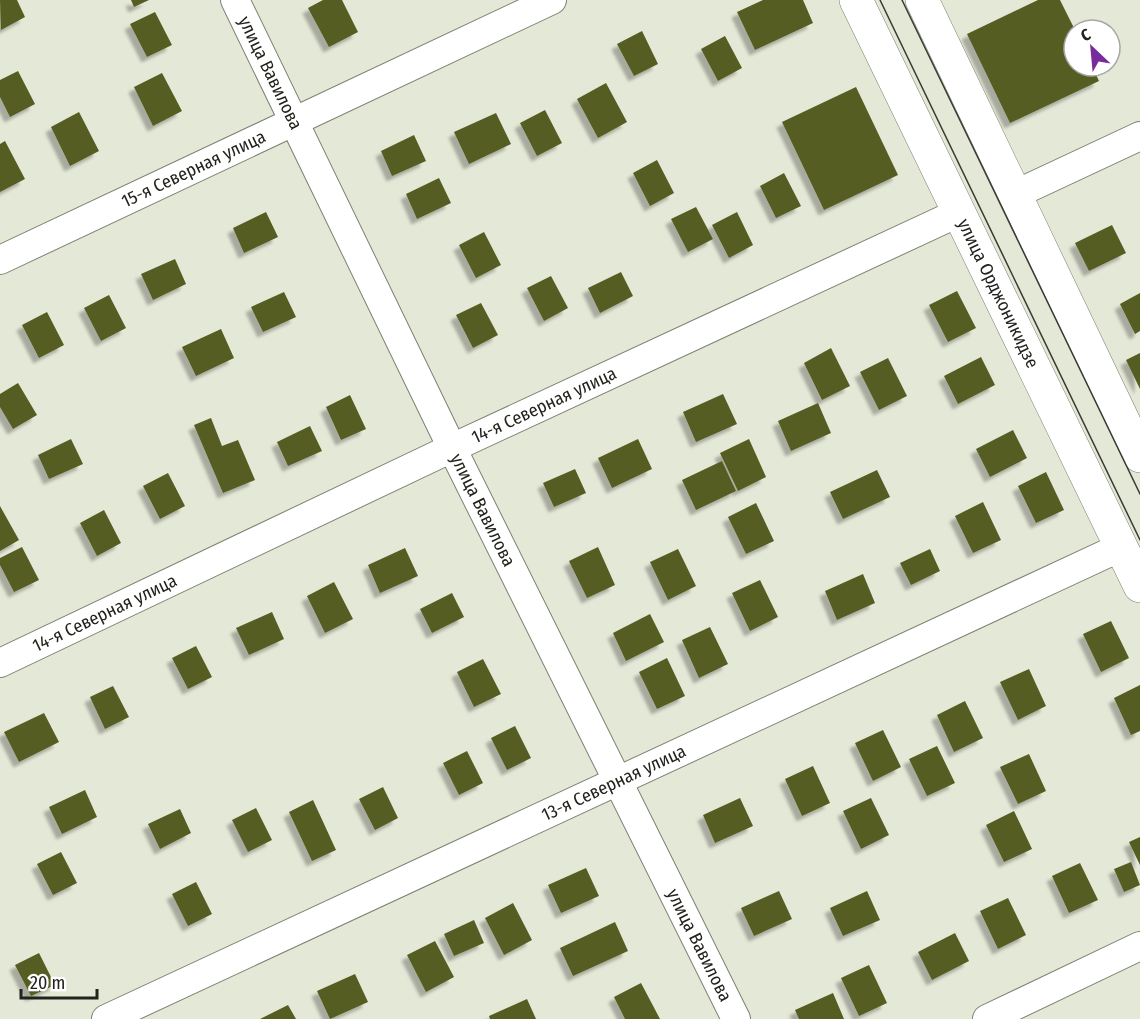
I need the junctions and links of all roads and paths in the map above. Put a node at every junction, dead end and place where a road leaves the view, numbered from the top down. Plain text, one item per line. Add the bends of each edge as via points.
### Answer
1 (235, 0) edge
2 (552, 0) edge
3 (856, 0) edge
4 (922, 0) edge
5 (294, 122) junction
6 (1140, 136) edge
7 (1016, 194) junction
8 (958, 213) junction
9 (0, 260) edge
10 (452, 448) junction
11 (1140, 456) edge
12 (1121, 547) junction
13 (1140, 586) edge
14 (0, 663) edge
15 (618, 779) junction
16 (1140, 946) edge
17 (106, 1019) edge
18 (736, 1019) edge
19 (987, 1019) edge

1 - 5 street, улица Вавилова
2 - 5 street, 15-я Северная улица
3 - 8 main road, улица Орджоникидзе
4 - 7 main road
5 - 9 street, 15-я Северная улица
5 - 10 street, улица Вавилова
6 - 7 street
7 - 11 main road
8 - 10 street, 14-я Северная улица
8 - 12 main road, улица Орджоникидзе
10 - 14 street, 14-я Северная улица
10 - 15 street, улица Вавилова
12 - 13 main road, улица Орджоникидзе
12 - 15 street, 13-я Северная улица
15 - 17 street, 13-я Северная улица
15 - 18 street, улица Вавилова
16 - 19 street

